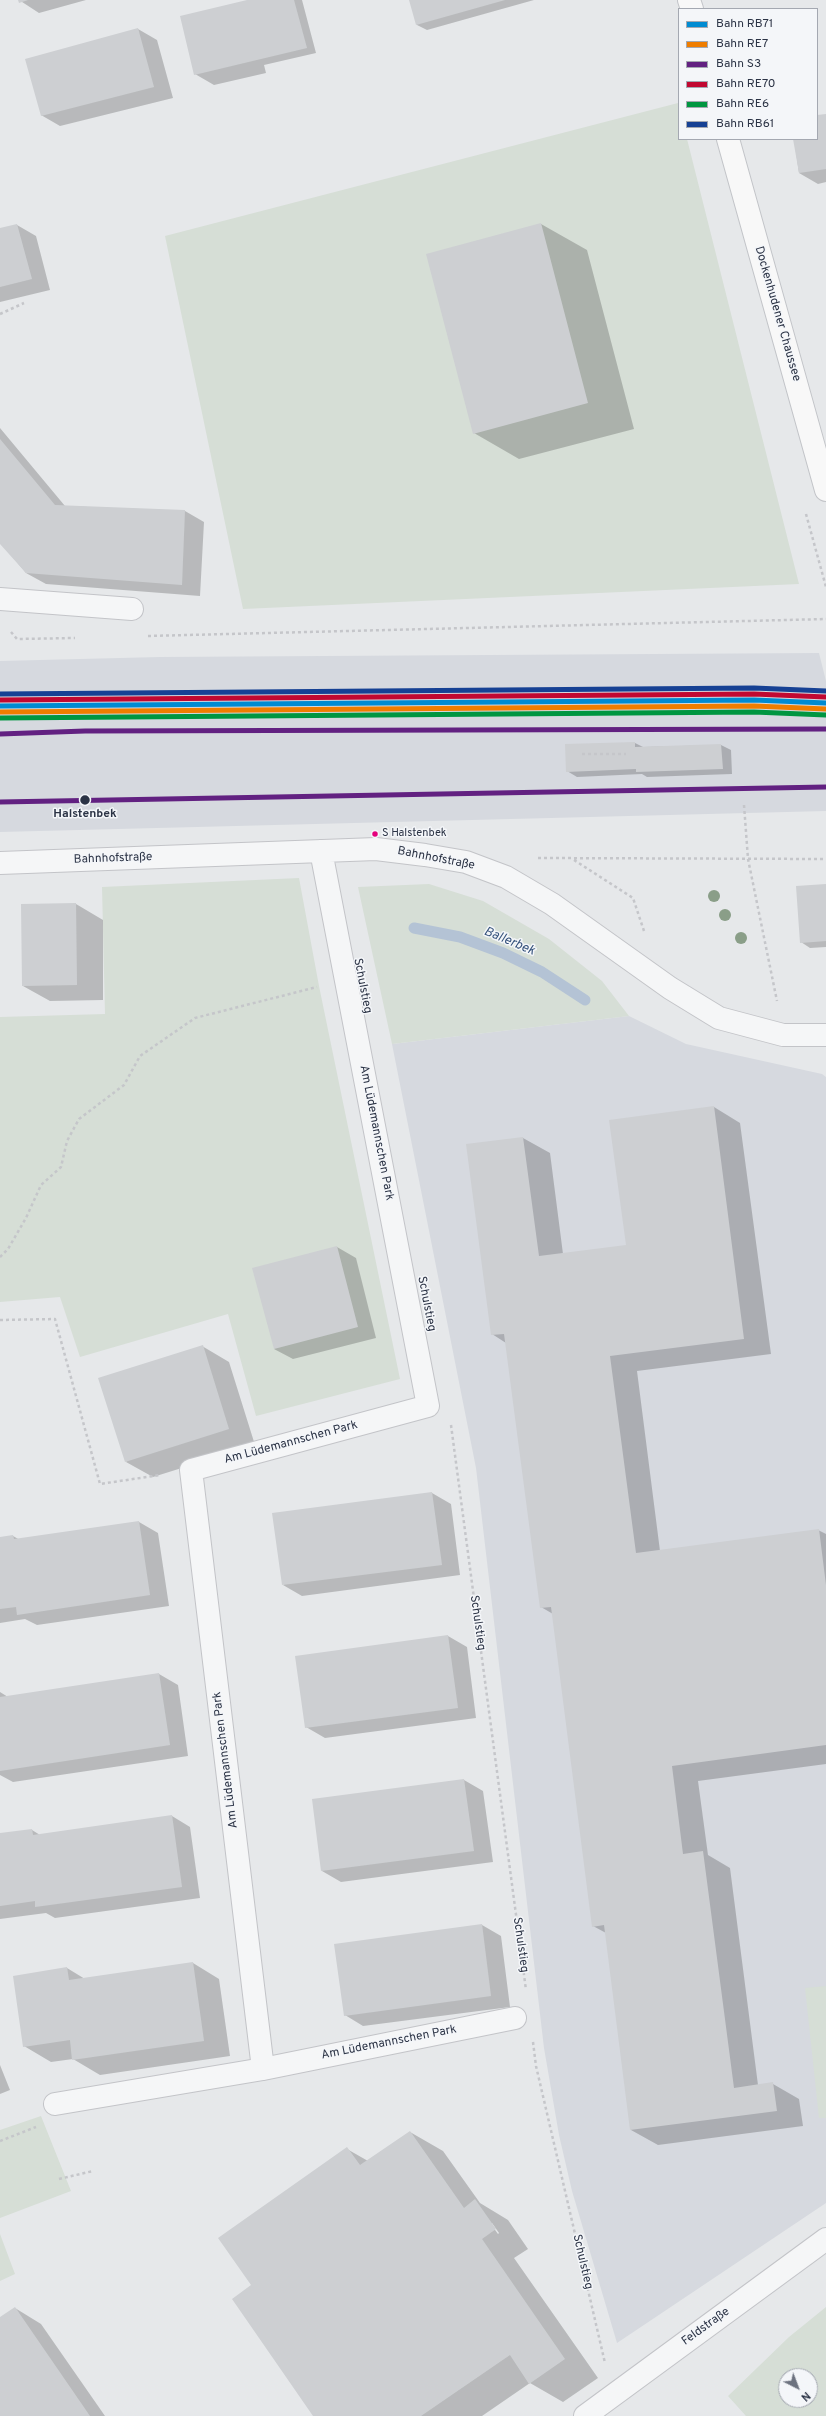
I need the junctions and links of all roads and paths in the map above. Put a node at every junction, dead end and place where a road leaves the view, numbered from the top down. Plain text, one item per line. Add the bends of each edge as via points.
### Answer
1 (728, 140) edge
2 (24, 304) dead end
3 (0, 314) edge
4 (824, 478) edge
5 (0, 599) edge
6 (132, 609) dead end
7 (826, 619) edge
8 (9, 629) dead end
9 (145, 636) dead end
10 (81, 638) dead end
11 (582, 754) dead end
12 (626, 754) dead end
13 (744, 805) dead end
14 (322, 851) junction
15 (748, 859) junction
16 (826, 859) edge
17 (574, 860) junction
18 (0, 863) edge
19 (506, 877) junction
20 (649, 937) dead end
21 (346, 979) junction
22 (770, 1002) dead end
23 (826, 1035) edge
24 (0, 1257) edge
25 (0, 1320) edge
26 (451, 1423) dead end
27 (191, 1470) junction
28 (526, 1991) dead end
29 (515, 2018) dead end
30 (532, 2037) dead end
31 (263, 2069) junction
32 (55, 2104) joint
33 (0, 2141) edge
34 (92, 2171) dead end
35 (59, 2179) dead end
36 (826, 2239) edge
37 (613, 2397) junction
38 (585, 2416) edge

1 - 4 main road, Dockenhudener Chaussee
2 - 3 path
5 - 6 street
7 - 9 path
8 - 10 path via 17,639
11 - 12 path
13 - 15 path
14 - 18 street, Bahnhofstraße
14 - 19 street, Bahnhofstraße via 376,849 425,855 466,862
14 - 21 street, Am Lüdemannschen Park
15 - 16 path
15 - 17 path
15 - 22 path via 778,1004
17 - 19 path via 523,858
17 - 20 path via 633,898 644,932
19 - 23 street, Bahnhofstraße via 552,904 670,988 719,1018 783,1035
21 - 24 path via 195,1018 140,1056 124,1085 79,1119 67,1141 61,1167 41,1185 26,1218 8,1249
21 - 27 street, Am Lüdemannschen Park via 428,1406
25 - 27 path via 56,1319 100,1484
26 - 28 path, Schulstieg
27 - 31 street, Am Lüdemannschen Park
29 - 31 street, Am Lüdemannschen Park
30 - 37 path, Schulstieg via 536,2066
31 - 32 street, Am Lüdemannschen Park
32 - 33 path via 39,2126
34 - 35 path
36 - 37 street, Feldstraße
37 - 38 street, Feldstraße

